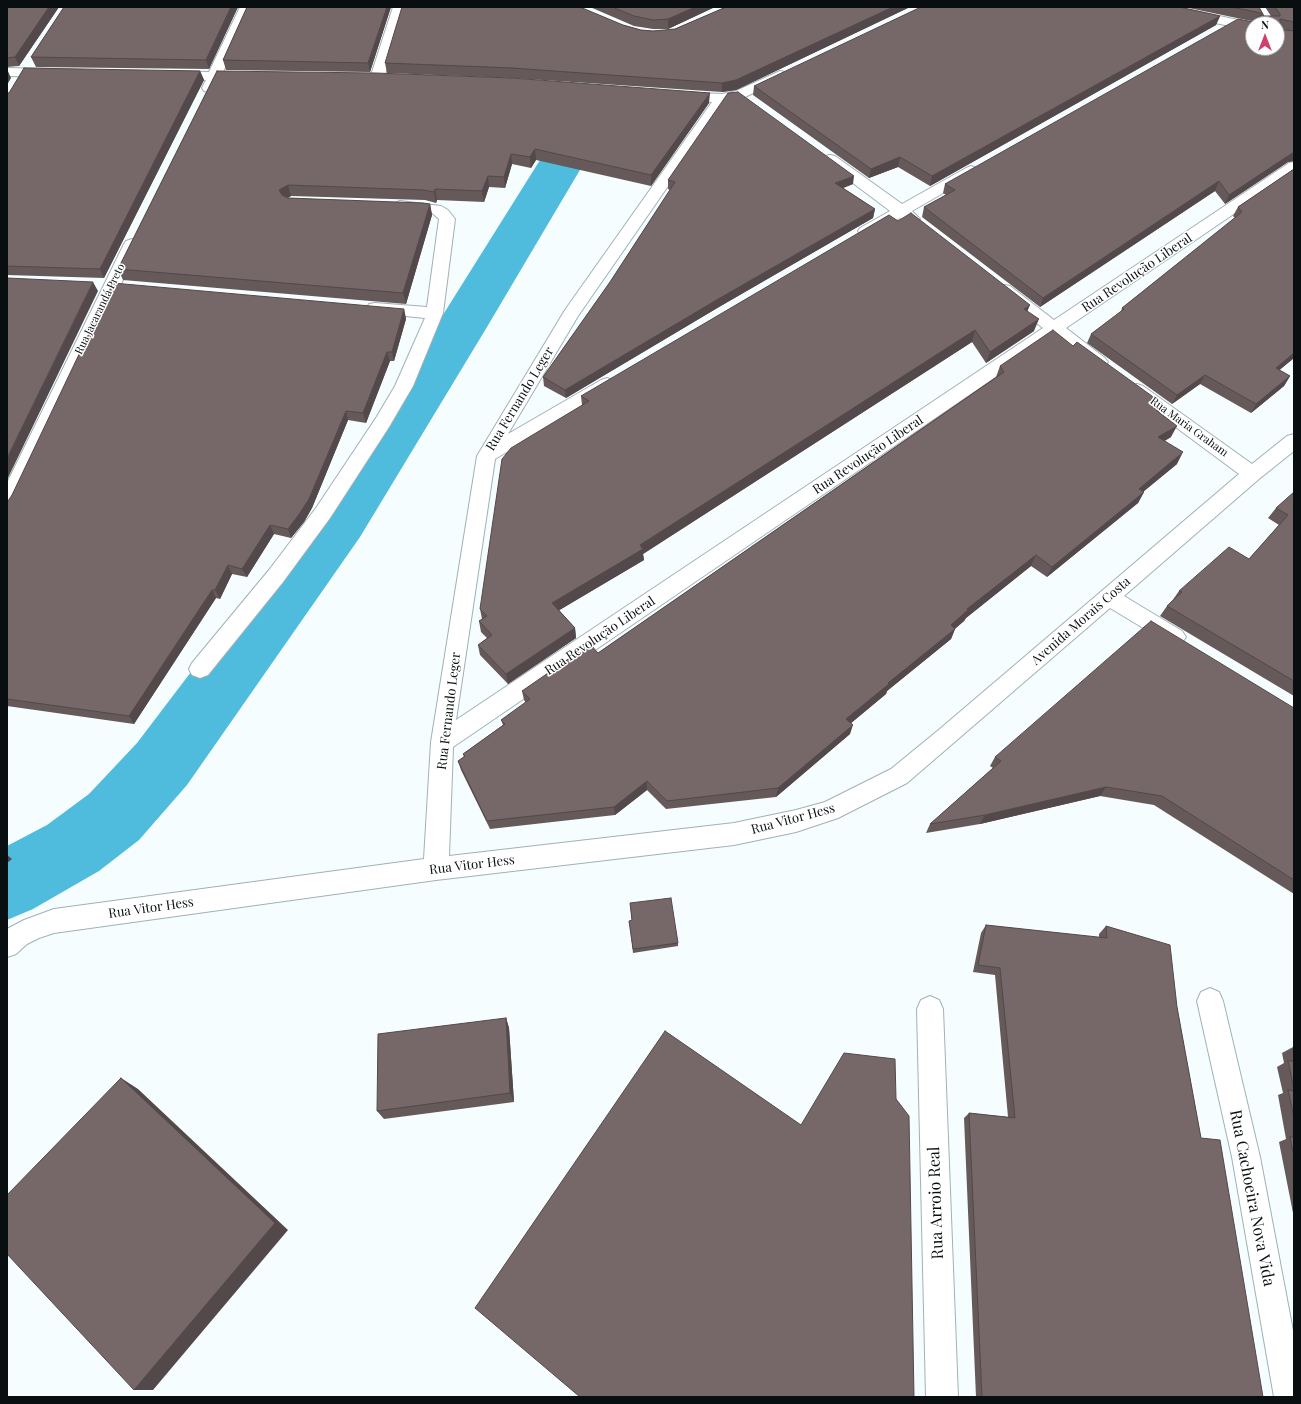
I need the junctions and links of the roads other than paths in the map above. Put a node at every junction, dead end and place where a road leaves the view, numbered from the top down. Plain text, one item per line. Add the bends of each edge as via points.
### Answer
1 (246, 7) edge
2 (399, 7) edge
3 (1159, 7) edge
4 (1234, 22) junction
5 (1245, 25) edge
6 (1213, 34) edge
7 (32, 59) edge
8 (7, 72) edge
9 (24, 72) junction
10 (789, 72) edge
11 (64, 73) edge
12 (159, 75) edge
13 (215, 76) junction
14 (254, 77) edge
15 (362, 78) edge
16 (377, 78) junction
17 (393, 79) edge
18 (15, 85) edge
19 (740, 94) junction
20 (666, 95) edge
21 (722, 98) junction
22 (753, 103) edge
23 (201, 104) edge
24 (816, 149) edge
25 (984, 163) edge
26 (1294, 166) edge
27 (386, 206) edge
28 (902, 210) junction
29 (139, 229) edge
30 (926, 230) edge
31 (854, 238) edge
32 (994, 282) edge
33 (356, 306) edge
34 (435, 313) junction
35 (1054, 329) junction
36 (623, 374) edge
37 (1292, 445) edge
38 (486, 456) junction
39 (1252, 474) junction
40 (7, 502) edge
41 (1109, 597) junction
42 (1191, 647) edge
43 (200, 669) dead end
44 (442, 742) junction
45 (864, 796) joint
46 (436, 868) junction
47 (7, 945) edge
48 (1210, 1001) dead end
49 (930, 1009) dead end
50 (942, 1397) edge
51 (1290, 1397) edge

1 - 13 street
2 - 16 street
3 - 4 street
4 - 5 street
4 - 6 street
7 - 9 street
8 - 9 street
9 - 11 street
9 - 18 street
10 - 19 street
12 - 13 street
13 - 14 street
13 - 23 street
15 - 16 street
16 - 17 street
19 - 21 street
19 - 22 street
20 - 21 street
21 - 38 street, Rua Fernando Leger via 571,314
24 - 28 street
25 - 28 street
26 - 35 street, Rua Revolução Liberal
27 - 34 street via 436,209 446,219
28 - 30 street
28 - 31 street
29 - 40 street, Rua Jacarandá Preto
32 - 35 street, Rua Maria Graham
33 - 34 street
34 - 43 street via 404,386 323,513 276,576
35 - 39 street, Rua Maria Graham
35 - 44 street, Rua Revolução Liberal
36 - 38 street
37 - 39 street, Avenida Morais Costa
38 - 44 street, Rua Fernando Leger
39 - 41 street, Avenida Morais Costa
41 - 42 street
41 - 45 street, Avenida Morais Costa via 899,776
44 - 46 street, Rua Fernando Leger
45 - 46 street, Rua Vitor Hess via 830,811 803,819 734,834
46 - 47 street, Rua Vitor Hess via 54,921 33,928
48 - 51 street, Rua Cachoeira Nova Vida via 1246,1157
49 - 50 street, Rua Arroio Real

